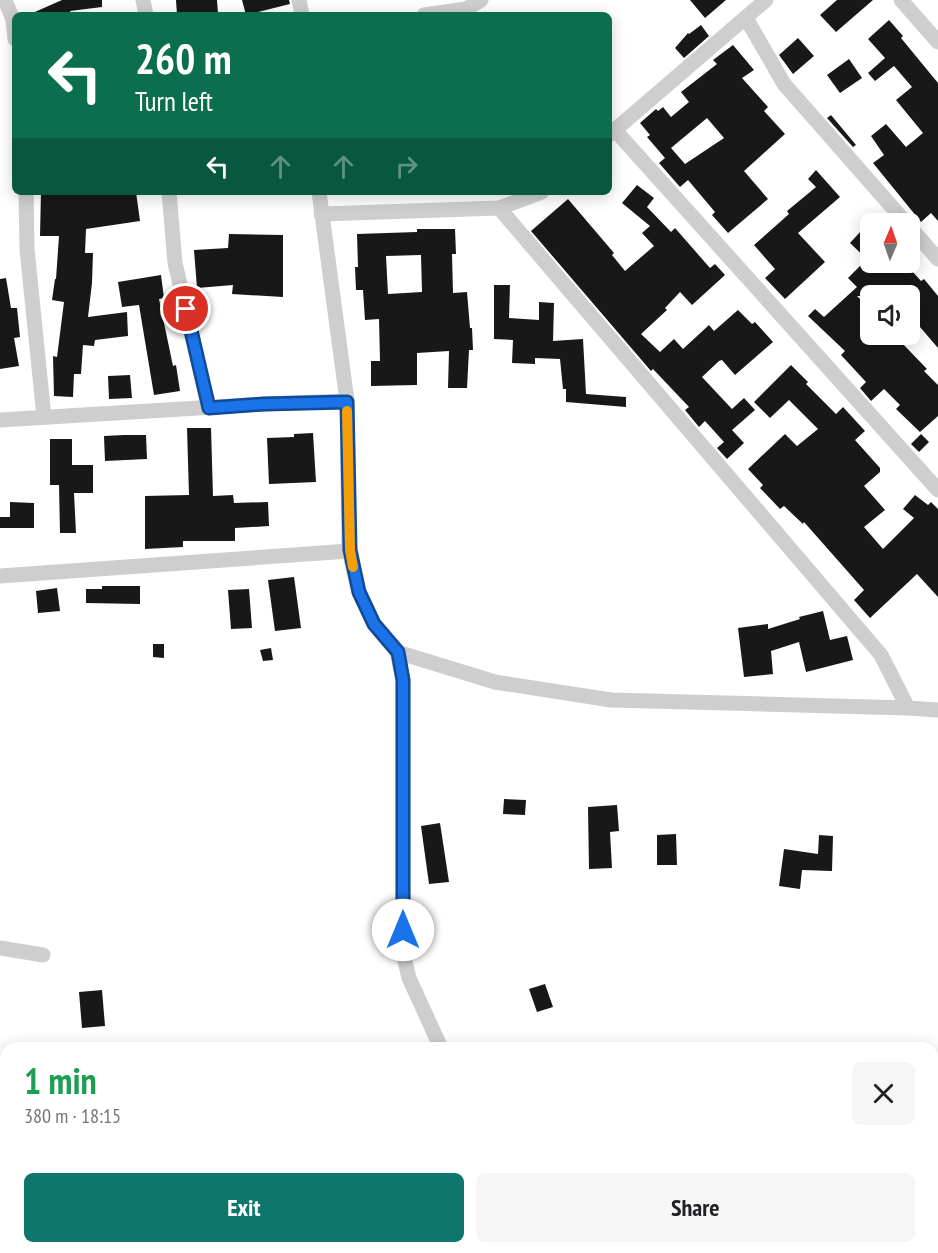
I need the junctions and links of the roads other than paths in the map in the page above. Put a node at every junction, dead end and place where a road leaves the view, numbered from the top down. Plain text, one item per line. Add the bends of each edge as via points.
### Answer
1 (5, 0) edge
2 (481, 0) edge
3 (766, 0) edge
4 (901, 0) edge
5 (465, 4) edge
6 (435, 12) edge
7 (12, 18) edge
8 (746, 18) junction
9 (938, 42) edge
10 (612, 132) edge
11 (26, 195) edge
12 (169, 195) edge
13 (319, 195) edge
14 (534, 195) edge
15 (499, 208) junction
16 (897, 213) edge
17 (321, 214) junction
18 (920, 239) edge
19 (938, 260) edge
20 (347, 402) junction
21 (209, 408) junction
22 (44, 417) junction
23 (0, 420) edge
24 (938, 490) edge
25 (350, 550) junction
26 (0, 576) edge
27 (398, 652) junction
28 (908, 708) junction
29 (938, 710) edge
30 (0, 948) edge
31 (43, 955) dead end
32 (438, 1042) edge

1 - 7 street
2 - 5 street
3 - 8 street
4 - 9 street
5 - 6 street
8 - 10 street
8 - 16 street via 784,84
10 - 24 street
11 - 22 street via 27,249
12 - 21 street via 176,263
13 - 17 street
14 - 15 street
15 - 17 street
15 - 28 street via 881,655
17 - 20 street
18 - 19 street
20 - 21 street
20 - 25 street
21 - 22 street
22 - 23 street
25 - 26 street
25 - 27 street via 359,592 374,624
27 - 28 street via 495,682 611,700
27 - 32 street via 403,680 403,953 409,978
28 - 29 street
30 - 31 street

